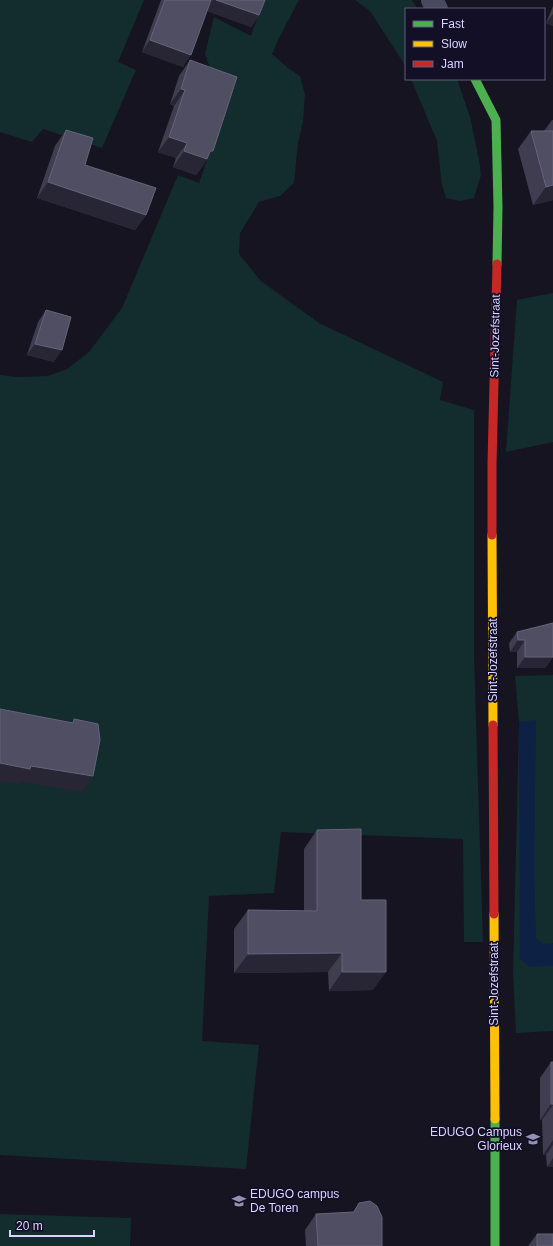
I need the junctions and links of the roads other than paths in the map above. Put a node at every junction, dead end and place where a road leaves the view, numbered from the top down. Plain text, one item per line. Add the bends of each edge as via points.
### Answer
1 (476, 80) edge
2 (494, 1246) edge

1 - 2 street, Sint-Jozefstraat via 496,120 498,207 492,463

